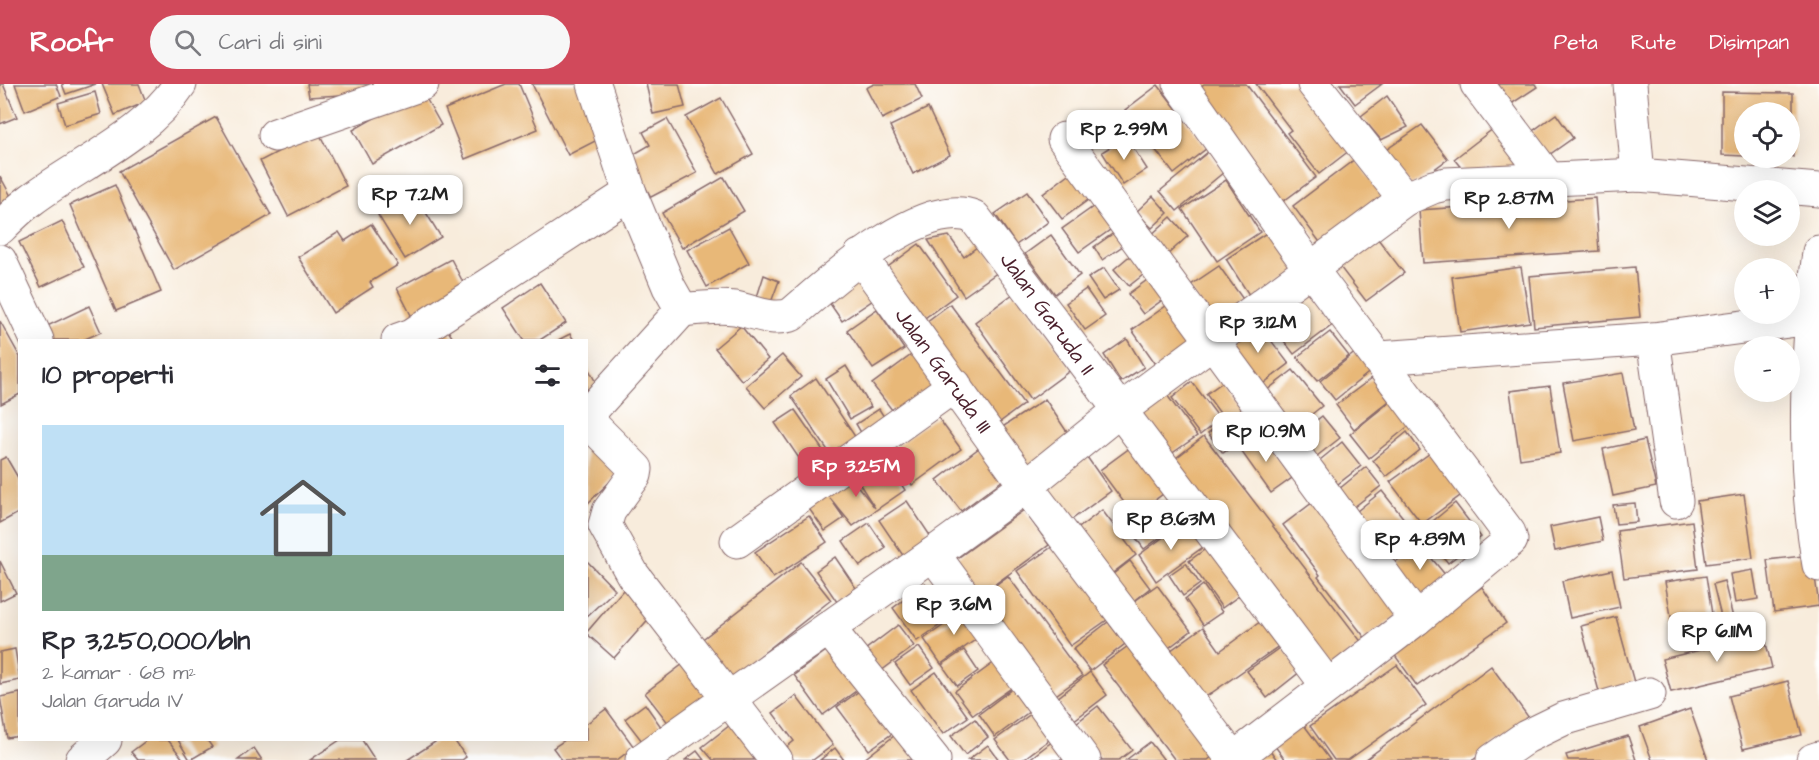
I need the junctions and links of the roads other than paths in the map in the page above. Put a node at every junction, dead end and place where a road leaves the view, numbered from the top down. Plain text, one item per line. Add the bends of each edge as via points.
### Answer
1 (180, 84) edge
2 (422, 84) edge
3 (594, 84) edge
4 (1180, 84) edge
5 (1314, 84) edge
6 (1477, 84) edge
7 (1630, 84) edge
8 (275, 135) dead end
9 (1064, 139) dead end
10 (1638, 175) junction
11 (1548, 178) junction
12 (1819, 190) edge
13 (630, 193) junction
14 (1405, 199) junction
15 (0, 228) edge
16 (1819, 252) edge
17 (860, 256) junction
18 (0, 261) edge
19 (1310, 268) junction
20 (682, 310) junction
21 (1811, 318) junction
22 (37, 339) edge
23 (401, 339) edge
24 (1653, 339) junction
25 (1212, 342) junction
26 (1814, 357) edge
27 (1379, 358) junction
28 (955, 385) junction
29 (1119, 411) junction
30 (588, 416) edge
31 (588, 420) edge
32 (1026, 486) junction
33 (1676, 501) dead end
34 (736, 541) dead end
35 (933, 554) junction
36 (1819, 565) edge
37 (1416, 619) junction
38 (829, 629) junction
39 (1328, 686) junction
40 (1649, 693) dead end
41 (729, 700) junction
42 (104, 741) edge
43 (1819, 758) edge
44 (82, 760) edge
45 (642, 760) edge
46 (776, 760) edge
47 (934, 760) edge
48 (1084, 760) edge
49 (1232, 760) edge
50 (1493, 760) edge
51 (1813, 760) edge

1 - 15 street via 166,105 29,201
2 - 8 street
3 - 13 street
4 - 19 street
5 - 14 street
6 - 11 street
7 - 10 street
9 - 25 street
10 - 11 street
10 - 12 street
11 - 14 street via 1446,184
13 - 20 street
13 - 23 street
14 - 19 street
16 - 21 street
17 - 20 street via 791,315 774,318 734,308
17 - 28 street, Jalan Garuda III
17 - 29 street, Jalan Garuda II via 874,245 943,215 961,212 974,217
18 - 22 street
19 - 25 street
19 - 27 street
20 - 30 street
21 - 24 street
21 - 26 street
24 - 27 street
24 - 33 street
25 - 29 street
25 - 37 street
26 - 36 street via 1813,531
27 - 37 street via 1512,540
28 - 32 street, Jalan Garuda III
28 - 34 street
29 - 32 street
29 - 39 street, Jalan Garuda II
31 - 41 street via 636,469 609,511 605,525 609,534 633,574
32 - 35 street
32 - 49 street, Jalan Garuda III
35 - 38 street
35 - 48 street
37 - 39 street
38 - 41 street
38 - 47 street
39 - 49 street
40 - 50 street via 1563,719 1526,737
41 - 45 street
41 - 46 street
42 - 44 street
43 - 51 street

